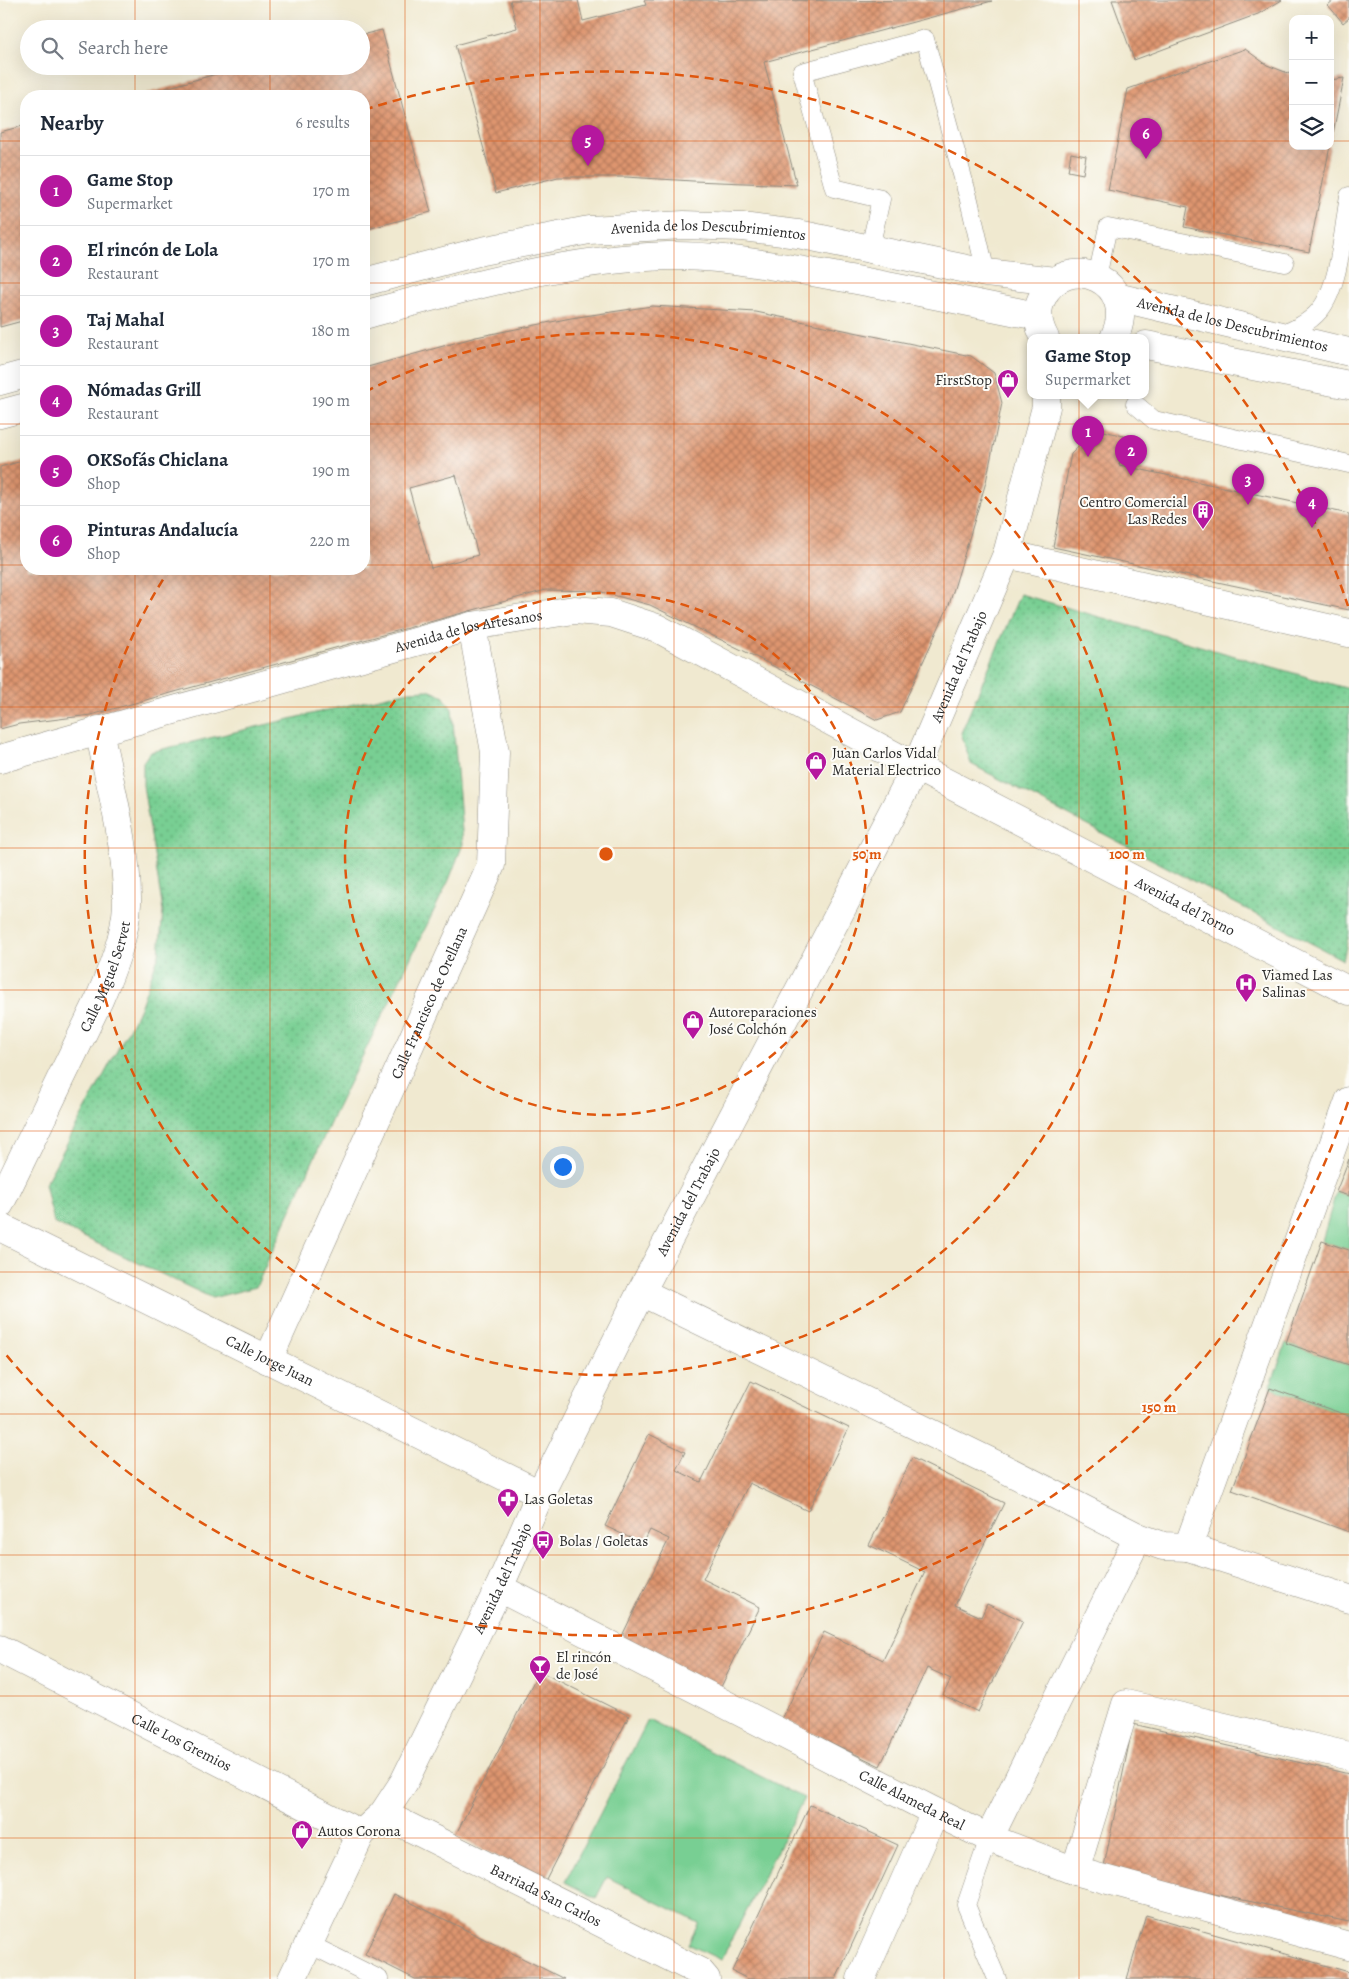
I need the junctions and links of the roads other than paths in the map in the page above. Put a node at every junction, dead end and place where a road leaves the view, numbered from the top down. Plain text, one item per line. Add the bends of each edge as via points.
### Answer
1 (1349, 196) edge
2 (870, 248) junction
3 (1285, 263) dead end
4 (986, 273) junction
5 (1097, 277) junction
6 (370, 280) edge
7 (1055, 281) junction
8 (1117, 297) junction
9 (370, 313) edge
10 (1041, 327) edge
11 (1116, 334) edge
12 (1279, 336) junction
13 (1149, 346) edge
14 (1349, 352) edge
15 (20, 376) edge
16 (0, 381) edge
17 (1349, 385) edge
18 (1049, 399) edge
19 (1135, 404) dead end
20 (20, 409) edge
21 (0, 414) edge
22 (1349, 464) edge
23 (1007, 554) junction
24 (472, 626) junction
25 (1349, 633) edge
26 (99, 730) junction
27 (0, 759) edge
28 (916, 766) junction
29 (1349, 991) edge
30 (1349, 1100) edge
31 (0, 1204) edge
32 (0, 1227) edge
33 (641, 1292) junction
34 (268, 1360) junction
35 (540, 1494) junction
36 (1138, 1537) junction
37 (1188, 1547) junction
38 (499, 1588) junction
39 (1349, 1599) edge
40 (0, 1649) edge
41 (1349, 1756) edge
42 (935, 1812) junction
43 (383, 1814) junction
44 (362, 1834) junction
45 (989, 1838) junction
46 (1075, 1871) junction
47 (309, 1944) junction
48 (1349, 1946) edge
49 (292, 1979) edge
50 (379, 1979) edge
51 (706, 1979) edge
52 (861, 1979) edge
53 (997, 1979) edge

1 - 12 lane via 1331,292 1318,312
2 - 4 street, Avenida de los Descubrimientos
2 - 4 lane via 881,199 834,188 802,72 925,39
2 - 6 street, Avenida de los Descubrimientos via 742,227 684,225 589,230 482,251
3 - 5 lane via 1108,228
4 - 7 street, Avenida de los Descubrimientos
5 - 7 street via 1068,275
5 - 8 street via 1109,285
7 - 10 street via 1039,303
8 - 11 street via 1121,311
8 - 12 street, Avenida de los Descubrimientos
9 - 10 street, Avenida de los Descubrimientos via 492,281 564,266 668,256 715,258 831,275
12 - 14 street, Avenida de los Descubrimientos
13 - 17 street
15 - 16 street
18 - 23 street, Avenida del Trabajo
19 - 22 lane via 1154,420
20 - 21 street
23 - 25 street
23 - 28 street, Avenida del Trabajo
24 - 26 street, Avenida de los Artesanos
24 - 28 street, Avenida de los Artesanos via 574,610 611,613 657,628
24 - 34 street, Calle Francisco de Orellana via 495,752 491,865
26 - 27 street, Avenida de los Artesanos
26 - 31 street, Calle Miguel Servet via 123,852 127,905 122,933 113,968 99,1000
28 - 29 street, Avenida del Torno
28 - 33 street, Avenida del Trabajo
30 - 37 street
32 - 34 street, Calle Jorge Juan
33 - 35 street, Avenida del Trabajo
33 - 36 street via 1000,1466
34 - 35 street, Calle Jorge Juan
35 - 38 street, Avenida del Trabajo
36 - 37 street via 1163,1546
36 - 45 street
37 - 39 street
38 - 42 street, Calle Alameda Real
38 - 43 street, Avenida del Trabajo via 404,1782
40 - 44 street, Calle Los Gremios
41 - 46 street via 1126,1704
42 - 45 street, Calle Alameda Real
42 - 52 street
43 - 44 street, Avenida del Trabajo
43 - 51 street, Barriada San Carlos via 700,1972
44 - 47 street, Avenida del Trabajo
45 - 46 street, Calle Alameda Real
45 - 53 lane via 966,1905
46 - 48 street, Calle Alameda Real
47 - 49 street, Avenida del Trabajo
47 - 50 lane

